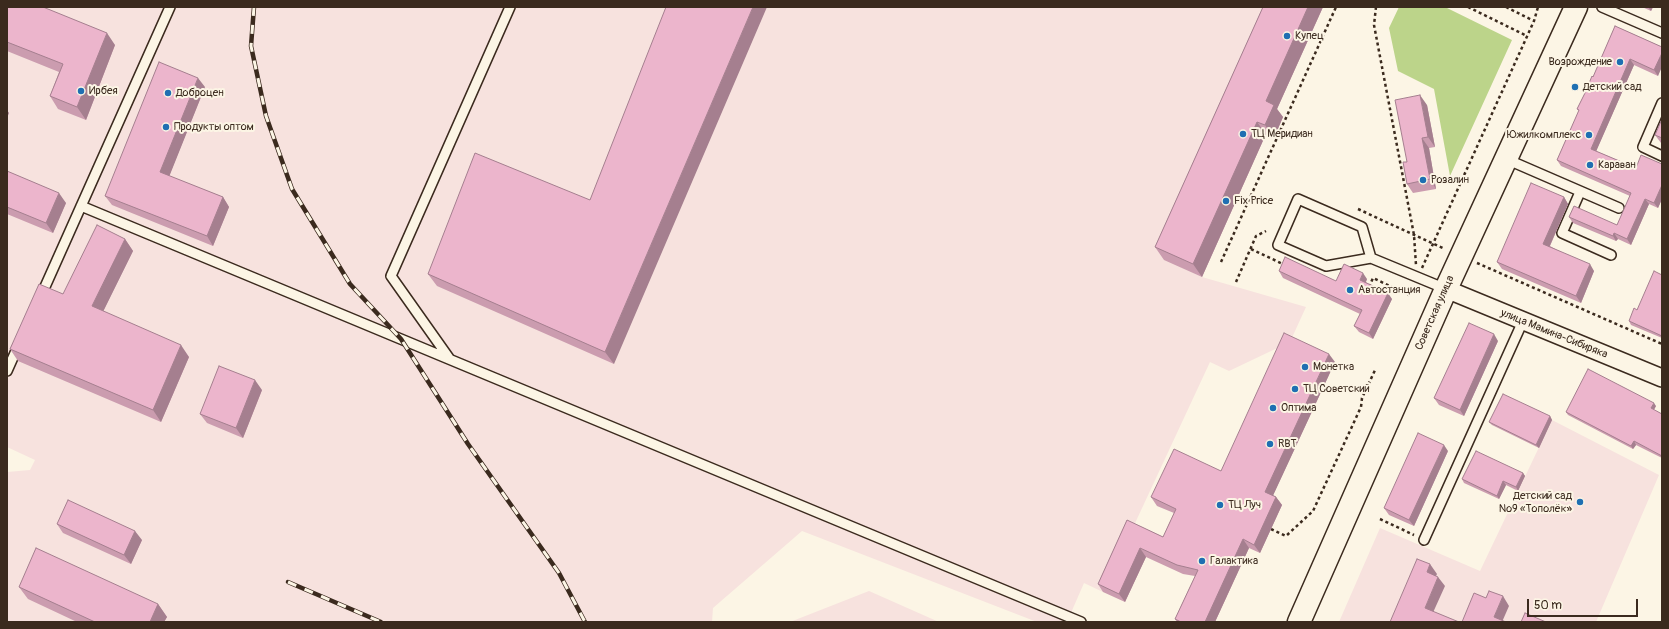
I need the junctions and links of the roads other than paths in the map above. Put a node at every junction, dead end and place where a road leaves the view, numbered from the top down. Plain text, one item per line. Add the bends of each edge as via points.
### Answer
1 (170, 7) edge
2 (510, 7) edge
3 (1576, 7) edge
4 (1602, 7) edge
5 (1662, 22) edge
6 (1660, 32) edge
7 (1662, 104) edge
8 (1662, 156) edge
9 (1506, 159) junction
10 (1580, 192) junction
11 (81, 206) junction
12 (1619, 208) dead end
13 (1611, 255) dead end
14 (1371, 258) junction
15 (1446, 289) junction
16 (35, 309) edge
17 (1523, 321) junction
18 (22, 336) edge
19 (448, 358) junction
20 (7, 371) edge
21 (1662, 378) edge
22 (1424, 540) road end
23 (1081, 622) edge
24 (1299, 622) edge

1 - 11 lane
2 - 19 lane via 391,276
3 - 9 main road, Советская улица
4 - 6 lane
5 - 6 lane
7 - 8 lane via 1643,148
9 - 10 lane
9 - 15 main road, Советская улица
10 - 12 lane
10 - 13 lane via 1562,233
11 - 16 lane
11 - 19 lane
14 - 14 lane via 1362,227 1298,199 1278,245 1326,266
14 - 15 lane
15 - 17 street, улица Мамина-Сибиряка
15 - 24 main road, Советская улица
17 - 21 street, улица Мамина-Сибиряка
17 - 22 lane
18 - 20 lane
19 - 23 lane

